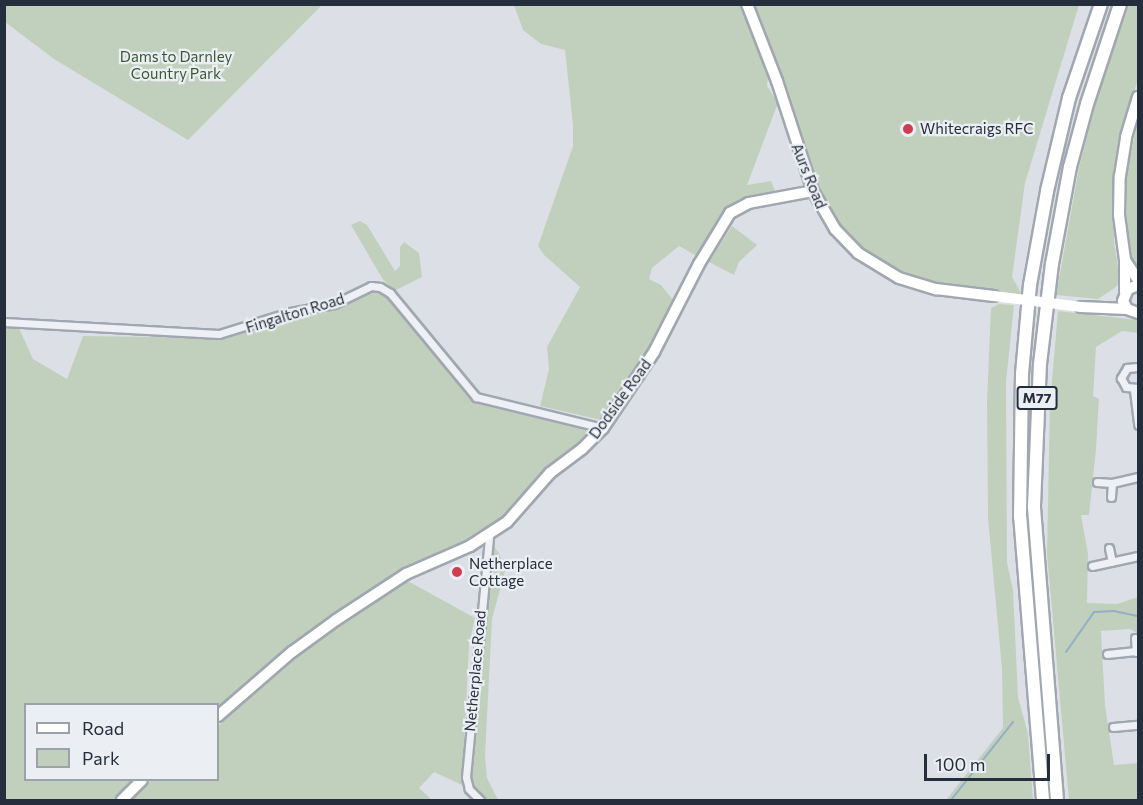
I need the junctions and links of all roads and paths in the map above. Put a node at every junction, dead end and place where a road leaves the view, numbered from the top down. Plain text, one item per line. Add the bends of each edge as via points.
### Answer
1 (747, 4) edge
2 (1101, 4) edge
3 (1120, 4) edge
4 (1138, 97) edge
5 (813, 191) junction
6 (1125, 260) junction
7 (1138, 280) edge
8 (1138, 285) edge
9 (1124, 294) junction
10 (1081, 307) junction
11 (1127, 309) junction
12 (1138, 313) edge
13 (4, 322) edge
14 (1138, 368) edge
15 (1136, 389) edge
16 (1138, 425) edge
17 (603, 428) junction
18 (1138, 477) edge
19 (1097, 482) dead end
20 (1112, 483) junction
21 (1111, 497) dead end
22 (489, 537) junction
23 (1109, 548) dead end
24 (1138, 556) edge
25 (1112, 562) junction
26 (1092, 566) dead end
27 (1135, 638) dead end
28 (1137, 652) edge
29 (1107, 654) dead end
30 (219, 715) edge
31 (1138, 725) edge
32 (1113, 727) dead end
33 (141, 781) edge
34 (122, 801) edge
35 (480, 801) edge
36 (1043, 801) edge
37 (1057, 801) edge

1 - 5 main road, Aurs Road
2 - 36 highway, M77 via 1069,98 1047,191 1030,285 1022,374 1020,518
3 - 37 highway, M77 via 1070,167 1052,264 1038,385 1036,556
4 - 6 main road via 1120,176 1119,215
5 - 10 main road, Aurs Road, bridge via 842,238 889,274 936,289
5 - 17 main road, Dodside Road via 749,204 730,213 654,352
6 - 7 main road
6 - 9 main road
8 - 9 main road, Aurs Road
9 - 10 main road, Aurs Road via 1100,306
9 - 11 main road
10 - 11 main road, Aurs Road
11 - 12 main road, Aurs Road
13 - 17 street, Fingalton Road via 219,334 290,312 334,304 371,286 380,287 390,293 476,397
14 - 15 street via 1130,366 1122,374 1123,384
15 - 16 street
17 - 22 main road, Dodside Road via 550,473 524,505
18 - 20 street
19 - 20 street
20 - 21 street
22 - 30 main road, Dodside Road via 406,574 292,652
22 - 35 street, Netherplace Road via 466,777 469,789
23 - 25 street
24 - 25 street
25 - 26 street
27 - 28 street
28 - 29 street
31 - 32 street
33 - 34 main road

